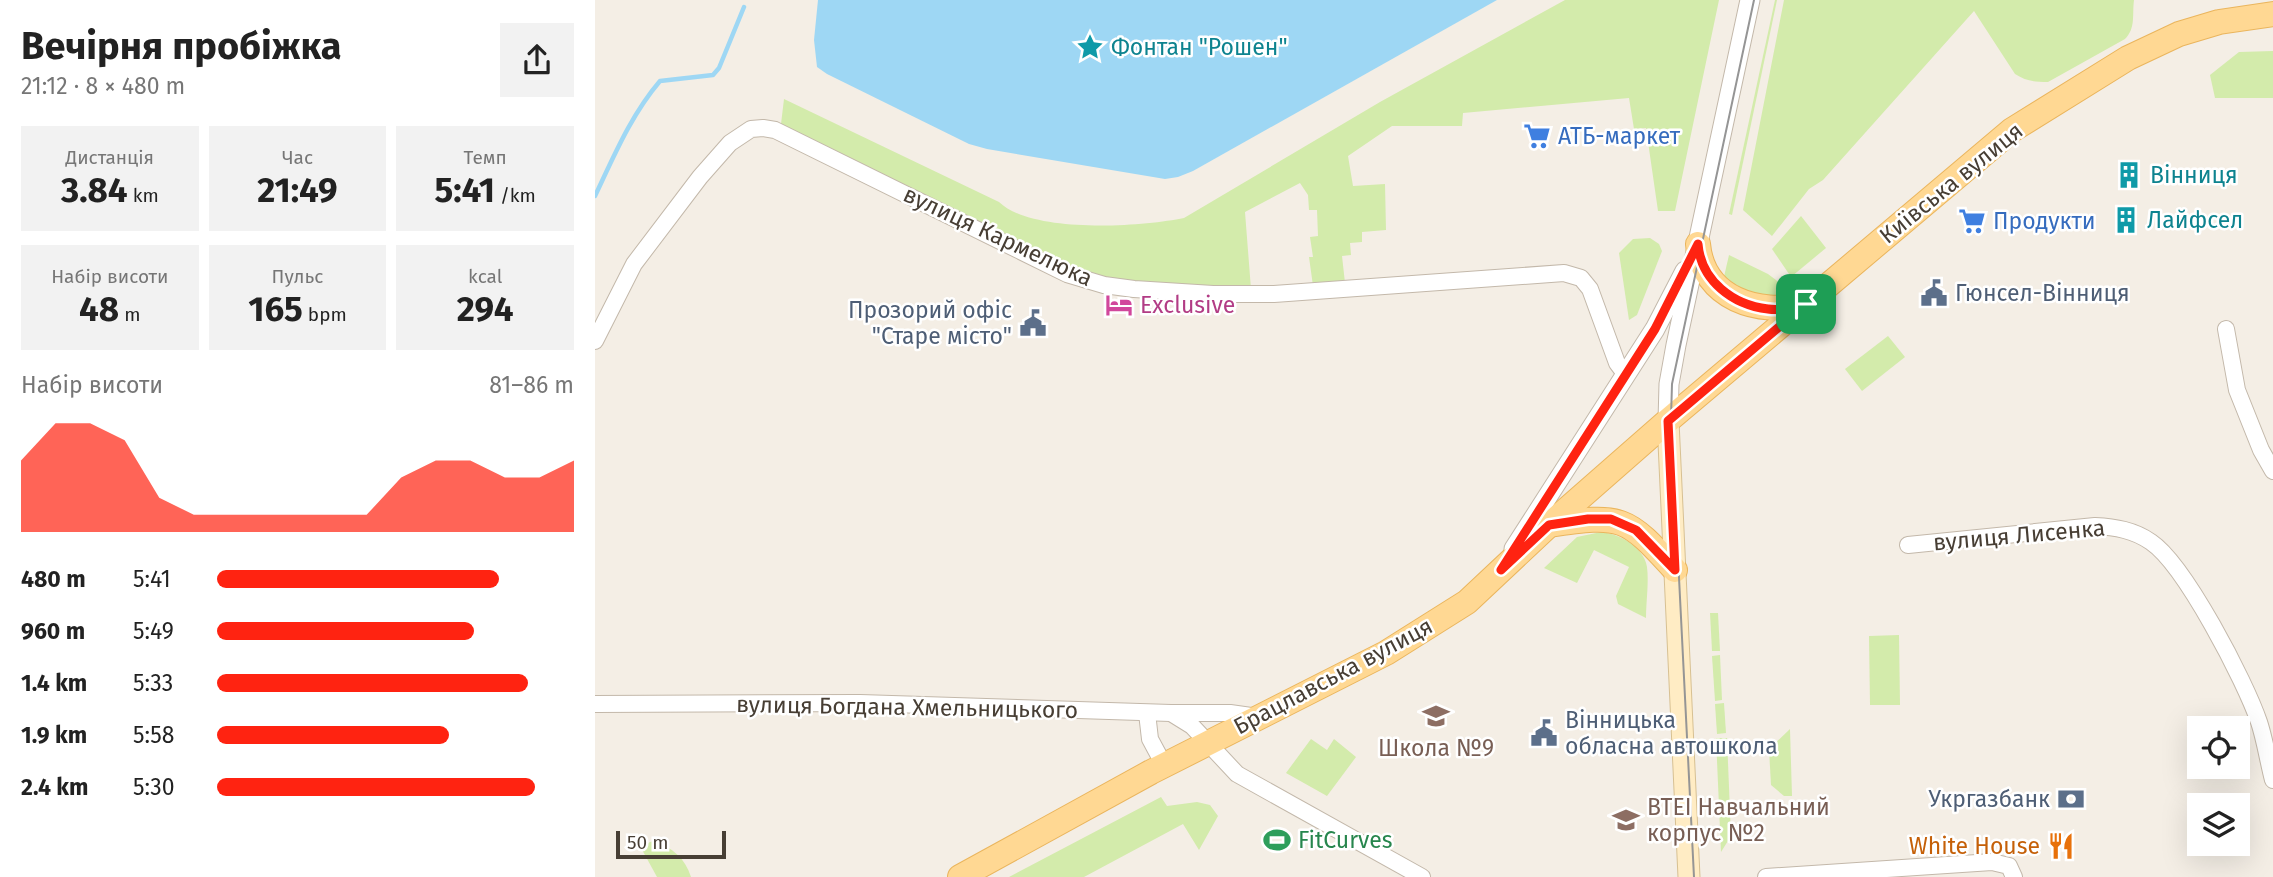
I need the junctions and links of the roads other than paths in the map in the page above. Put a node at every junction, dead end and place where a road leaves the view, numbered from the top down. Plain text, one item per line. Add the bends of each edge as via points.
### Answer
1 (1750, 0) edge
2 (2273, 14) edge
3 (1698, 244) junction
4 (1806, 304) junction
5 (2226, 329) dead end
6 (596, 340) edge
7 (1626, 375) junction
8 (1668, 421) junction
9 (2273, 471) edge
10 (1549, 525) junction
11 (1907, 545) dead end
12 (1501, 570) junction
13 (1675, 570) junction
14 (595, 704) edge
15 (1147, 713) junction
16 (1171, 713) junction
17 (1258, 717) junction
18 (1208, 743) junction
19 (1164, 765) junction
20 (2273, 780) edge
21 (960, 877) edge
22 (1422, 877) edge
23 (1689, 877) edge
24 (1766, 877) edge
25 (2014, 877) edge

1 - 3 street
2 - 4 main road, Київська вулиця via 2179,33 2012,130
3 - 4 main road via 1713,282 1732,297 1768,309
3 - 7 street
3 - 8 street via 1669,384
4 - 8 main road, Київська вулиця
5 - 9 street via 2238,390
6 - 7 street, вулиця Кармелюка via 635,264 700,177 730,143 751,129 763,128 1067,274 1104,285 1274,294 1573,275 1590,289 1617,363
7 - 12 street
8 - 10 main road, Брацлавська вулиця
8 - 13 main road
10 - 12 main road, Брацлавська вулиця
10 - 13 main road via 1611,519 1636,530
11 - 20 street, вулиця Лисенка via 2095,526 2134,532 2152,542 2193,593 2240,676 2260,723
12 - 17 main road, Брацлавська вулиця via 1467,602 1386,653
13 - 23 main road
14 - 15 street, вулиця Богдана Хмельницького via 860,703
15 - 16 street, вулиця Богдана Хмельницького
15 - 19 street via 1150,740
16 - 17 street, вулиця Богдана Хмельницького via 1230,712
16 - 18 street
17 - 18 main road, Брацлавська вулиця
18 - 19 main road, Брацлавська вулиця
18 - 22 street via 1237,774
19 - 21 main road, Брацлавська вулиця
24 - 25 street via 1992,862 2009,866

